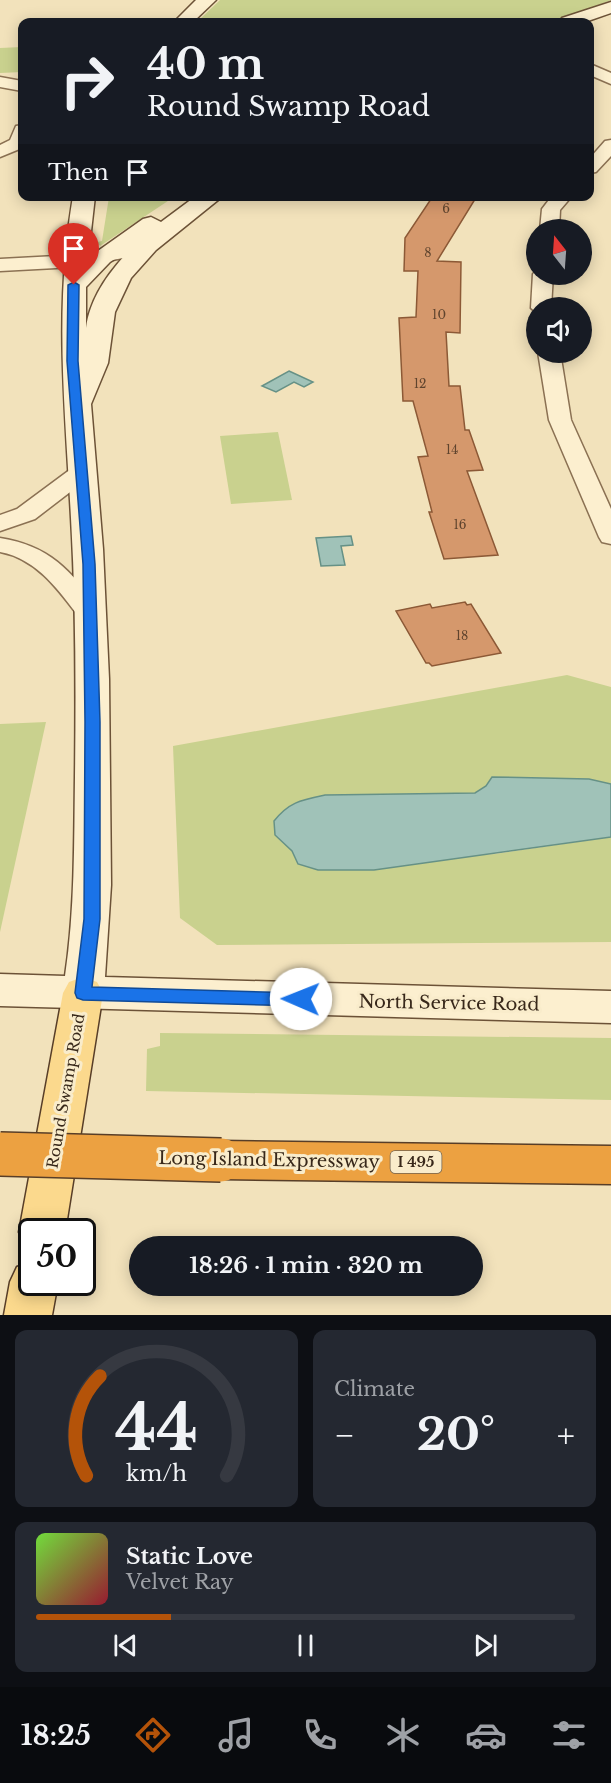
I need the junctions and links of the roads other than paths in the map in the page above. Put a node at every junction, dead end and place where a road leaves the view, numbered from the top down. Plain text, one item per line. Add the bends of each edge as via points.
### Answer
1 (207, 0) edge
2 (611, 7) edge
3 (187, 18) edge
4 (580, 18) edge
5 (594, 71) edge
6 (611, 79) edge
7 (0, 82) edge
8 (18, 85) edge
9 (18, 143) edge
10 (611, 145) edge
11 (0, 152) edge
12 (594, 164) edge
13 (83, 201) edge
14 (185, 201) edge
15 (205, 201) edge
16 (558, 201) edge
17 (550, 219) edge
18 (143, 249) junction
19 (102, 257) junction
20 (0, 265) edge
21 (74, 273) junction
22 (551, 363) edge
23 (75, 408) junction
24 (83, 471) junction
25 (0, 524) edge
26 (611, 537) edge
27 (0, 545) edge
28 (91, 615) junction
29 (0, 990) edge
30 (83, 993) junction
31 (611, 1007) edge
32 (0, 1154) edge
33 (611, 1165) edge
34 (44, 1218) edge
35 (31, 1296) edge
36 (28, 1315) edge

1 - 3 main road
2 - 4 main road
5 - 6 street
7 - 8 street
9 - 11 street
10 - 12 street
13 - 21 main road, Round Swamp Road
14 - 19 main road
15 - 18 main road
16 - 17 street via 551,209
18 - 19 street
18 - 23 main road via 106,303 98,327 96,359
19 - 21 main road
20 - 21 street
21 - 23 main road, Round Swamp Road
22 - 26 street via 560,420
23 - 24 main road, Round Swamp Road
24 - 25 street via 26,514
24 - 28 main road, Round Swamp Road
27 - 28 street via 38,555 61,576
28 - 30 main road, Round Swamp Road via 93,891
29 - 30 main road, North Service Road
30 - 31 main road, North Service Road
30 - 34 main road, Round Swamp Road
32 - 33 highway, Long Island Expressway / I 495, bridge
35 - 36 main road

